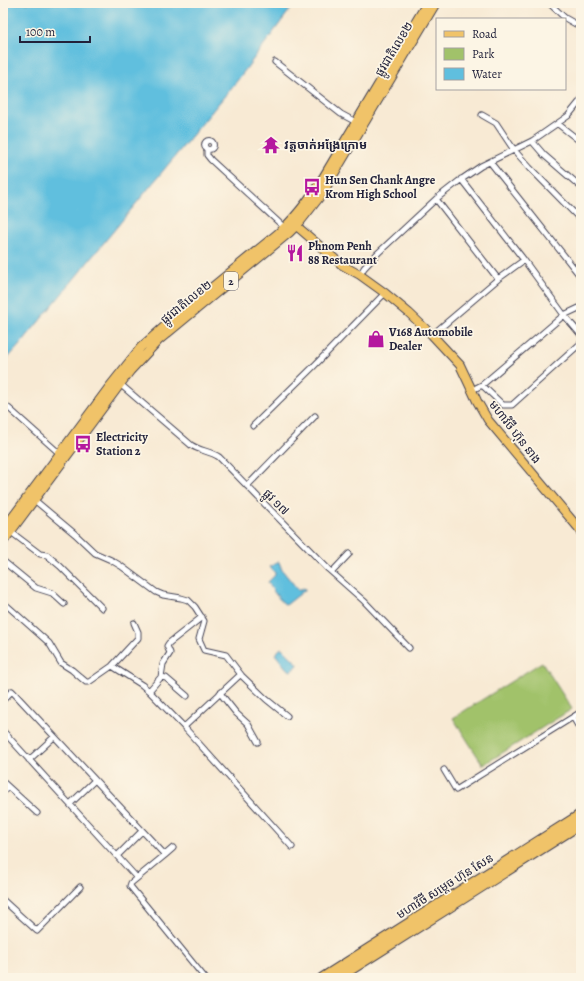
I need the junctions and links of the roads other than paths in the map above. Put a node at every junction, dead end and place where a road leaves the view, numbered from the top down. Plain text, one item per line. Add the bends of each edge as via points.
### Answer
1 (427, 3) edge
2 (436, 3) edge
3 (549, 3) edge
4 (565, 18) edge
5 (566, 19) edge
6 (419, 23) junction
7 (581, 27) edge
8 (275, 62) dead end
9 (390, 71) junction
10 (581, 100) edge
11 (482, 115) dead end
12 (356, 122) junction
13 (558, 124) junction
14 (532, 141) junction
15 (581, 142) edge
16 (207, 150) dead end
17 (514, 150) junction
18 (490, 162) junction
19 (461, 179) junction
20 (581, 186) edge
21 (436, 199) junction
22 (581, 220) edge
23 (294, 223) junction
24 (287, 230) junction
25 (524, 260) junction
26 (360, 275) junction
27 (581, 277) edge
28 (498, 280) junction
29 (385, 293) junction
30 (581, 307) edge
31 (564, 315) junction
32 (432, 335) junction
33 (581, 335) edge
34 (581, 343) edge
35 (482, 385) junction
36 (115, 387) junction
37 (472, 390) junction
38 (3, 403) edge
39 (315, 416) dead end
40 (253, 426) dead end
41 (59, 453) junction
42 (247, 486) junction
43 (31, 498) junction
44 (7, 531) edge
45 (581, 531) edge
46 (3, 542) edge
47 (349, 554) dead end
48 (3, 561) edge
49 (332, 572) junction
50 (3, 602) edge
51 (64, 604) dead end
52 (102, 608) dead end
53 (202, 617) junction
54 (134, 623) dead end
55 (409, 648) dead end
56 (112, 666) junction
57 (240, 675) junction
58 (161, 677) junction
59 (149, 691) junction
60 (220, 693) junction
61 (187, 696) dead end
62 (3, 700) edge
63 (581, 712) edge
64 (287, 716) dead end
65 (573, 717) junction
66 (184, 727) junction
67 (3, 731) edge
68 (581, 731) edge
69 (54, 737) junction
70 (258, 742) dead end
71 (29, 760) junction
72 (444, 770) dead end
73 (95, 780) junction
74 (3, 782) edge
75 (8, 787) junction
76 (3, 792) edge
77 (70, 804) junction
78 (38, 813) dead end
79 (581, 814) edge
80 (581, 824) edge
81 (142, 831) junction
82 (292, 847) dead end
83 (173, 848) dead end
84 (165, 855) junction
85 (117, 856) junction
86 (137, 878) junction
87 (80, 887) dead end
88 (3, 900) edge
89 (205, 978) edge
90 (322, 978) edge
91 (338, 978) edge

1 - 6 main road, ផ្លូវជាតិលេខ២ / 2
2 - 6 main road, ផ្លូវជាតិលេខ២ / 2
3 - 4 street
5 - 7 street
6 - 9 main road, ផ្លូវជាតិលេខ២ / 2
8 - 12 street via 341,114
9 - 12 main road, ផ្លូវជាតិលេខ២ / 2
9 - 23 main road, ផ្លូវជាតិលេខ២ / 2 via 322,194
10 - 13 street
11 - 17 street via 496,123
12 - 23 main road, ផ្លូវជាតិលេខ២ / 2
13 - 14 street
13 - 15 street
14 - 17 street
14 - 20 street via 544,155
16 - 24 street via 211,160
17 - 18 street
17 - 22 street
18 - 19 street
18 - 27 street
19 - 21 street
19 - 25 street
21 - 26 street via 378,253
21 - 28 street
23 - 24 main road, ផ្លូវជាតិលេខ២ / 2
23 - 26 main road, មហាវិថី ហ៊ុន នាង via 342,265
24 - 36 main road, ផ្លូវជាតិលេខ២ / 2 via 158,341
25 - 28 street
25 - 31 street
26 - 29 main road, មហាវិថី ហ៊ុន នាង
28 - 32 street
29 - 32 main road, មហាវិថី ហ៊ុន នាង
29 - 40 street
30 - 31 street
31 - 33 street
31 - 35 street
32 - 37 main road, មហាវិថី ហ៊ុន នាង via 460,365
34 - 35 street via 512,405 503,405
35 - 37 street
36 - 41 main road, ផ្លូវជាតិលេខ២ / 2
36 - 42 street, ផ្លូវ ១៧ via 191,445 215,454
36 - 43 main road, ផ្លូវជាតិលេខ២ / 2
37 - 45 main road, មហាវិថី ហ៊ុន នាង via 493,427
38 - 41 street
39 - 42 street
41 - 43 main road, ផ្លូវជាតិលេខ២ / 2
42 - 49 street, ផ្លូវ ១៧
43 - 44 main road, ផ្លូវជាតិលេខ២ / 2
43 - 53 street via 95,553 116,563 156,592 188,600
44 - 46 main road, ផ្លូវជាតិលេខ២ / 2
44 - 52 street via 40,554 47,555
47 - 49 street
48 - 51 street via 36,588 52,593
49 - 55 street, ផ្លូវ ១៧
50 - 56 street via 49,643 61,663 86,682
53 - 57 street via 204,621 199,639 204,650 226,654
53 - 58 street via 169,643 167,646 170,653
54 - 56 street via 138,638
56 - 59 street
57 - 60 street
57 - 64 street
58 - 59 street
58 - 61 street via 166,678
59 - 66 street
60 - 66 street
60 - 70 street via 248,724
62 - 69 street via 12,691
63 - 65 street
65 - 68 street
65 - 72 street via 456,790
66 - 82 street
67 - 71 street
69 - 71 street
69 - 73 street
71 - 77 street
73 - 77 street
73 - 81 street
74 - 75 street
75 - 76 street
75 - 78 street
77 - 85 street
79 - 90 highway, មហាវិថី សម្តេច ហ៊ុន សែន
80 - 91 highway, មហាវិថី សម្តេច ហ៊ុន សែន
81 - 84 street
81 - 85 street
83 - 84 street
84 - 86 street
85 - 86 street
86 - 89 street via 131,883 132,889
87 - 88 street via 37,931

